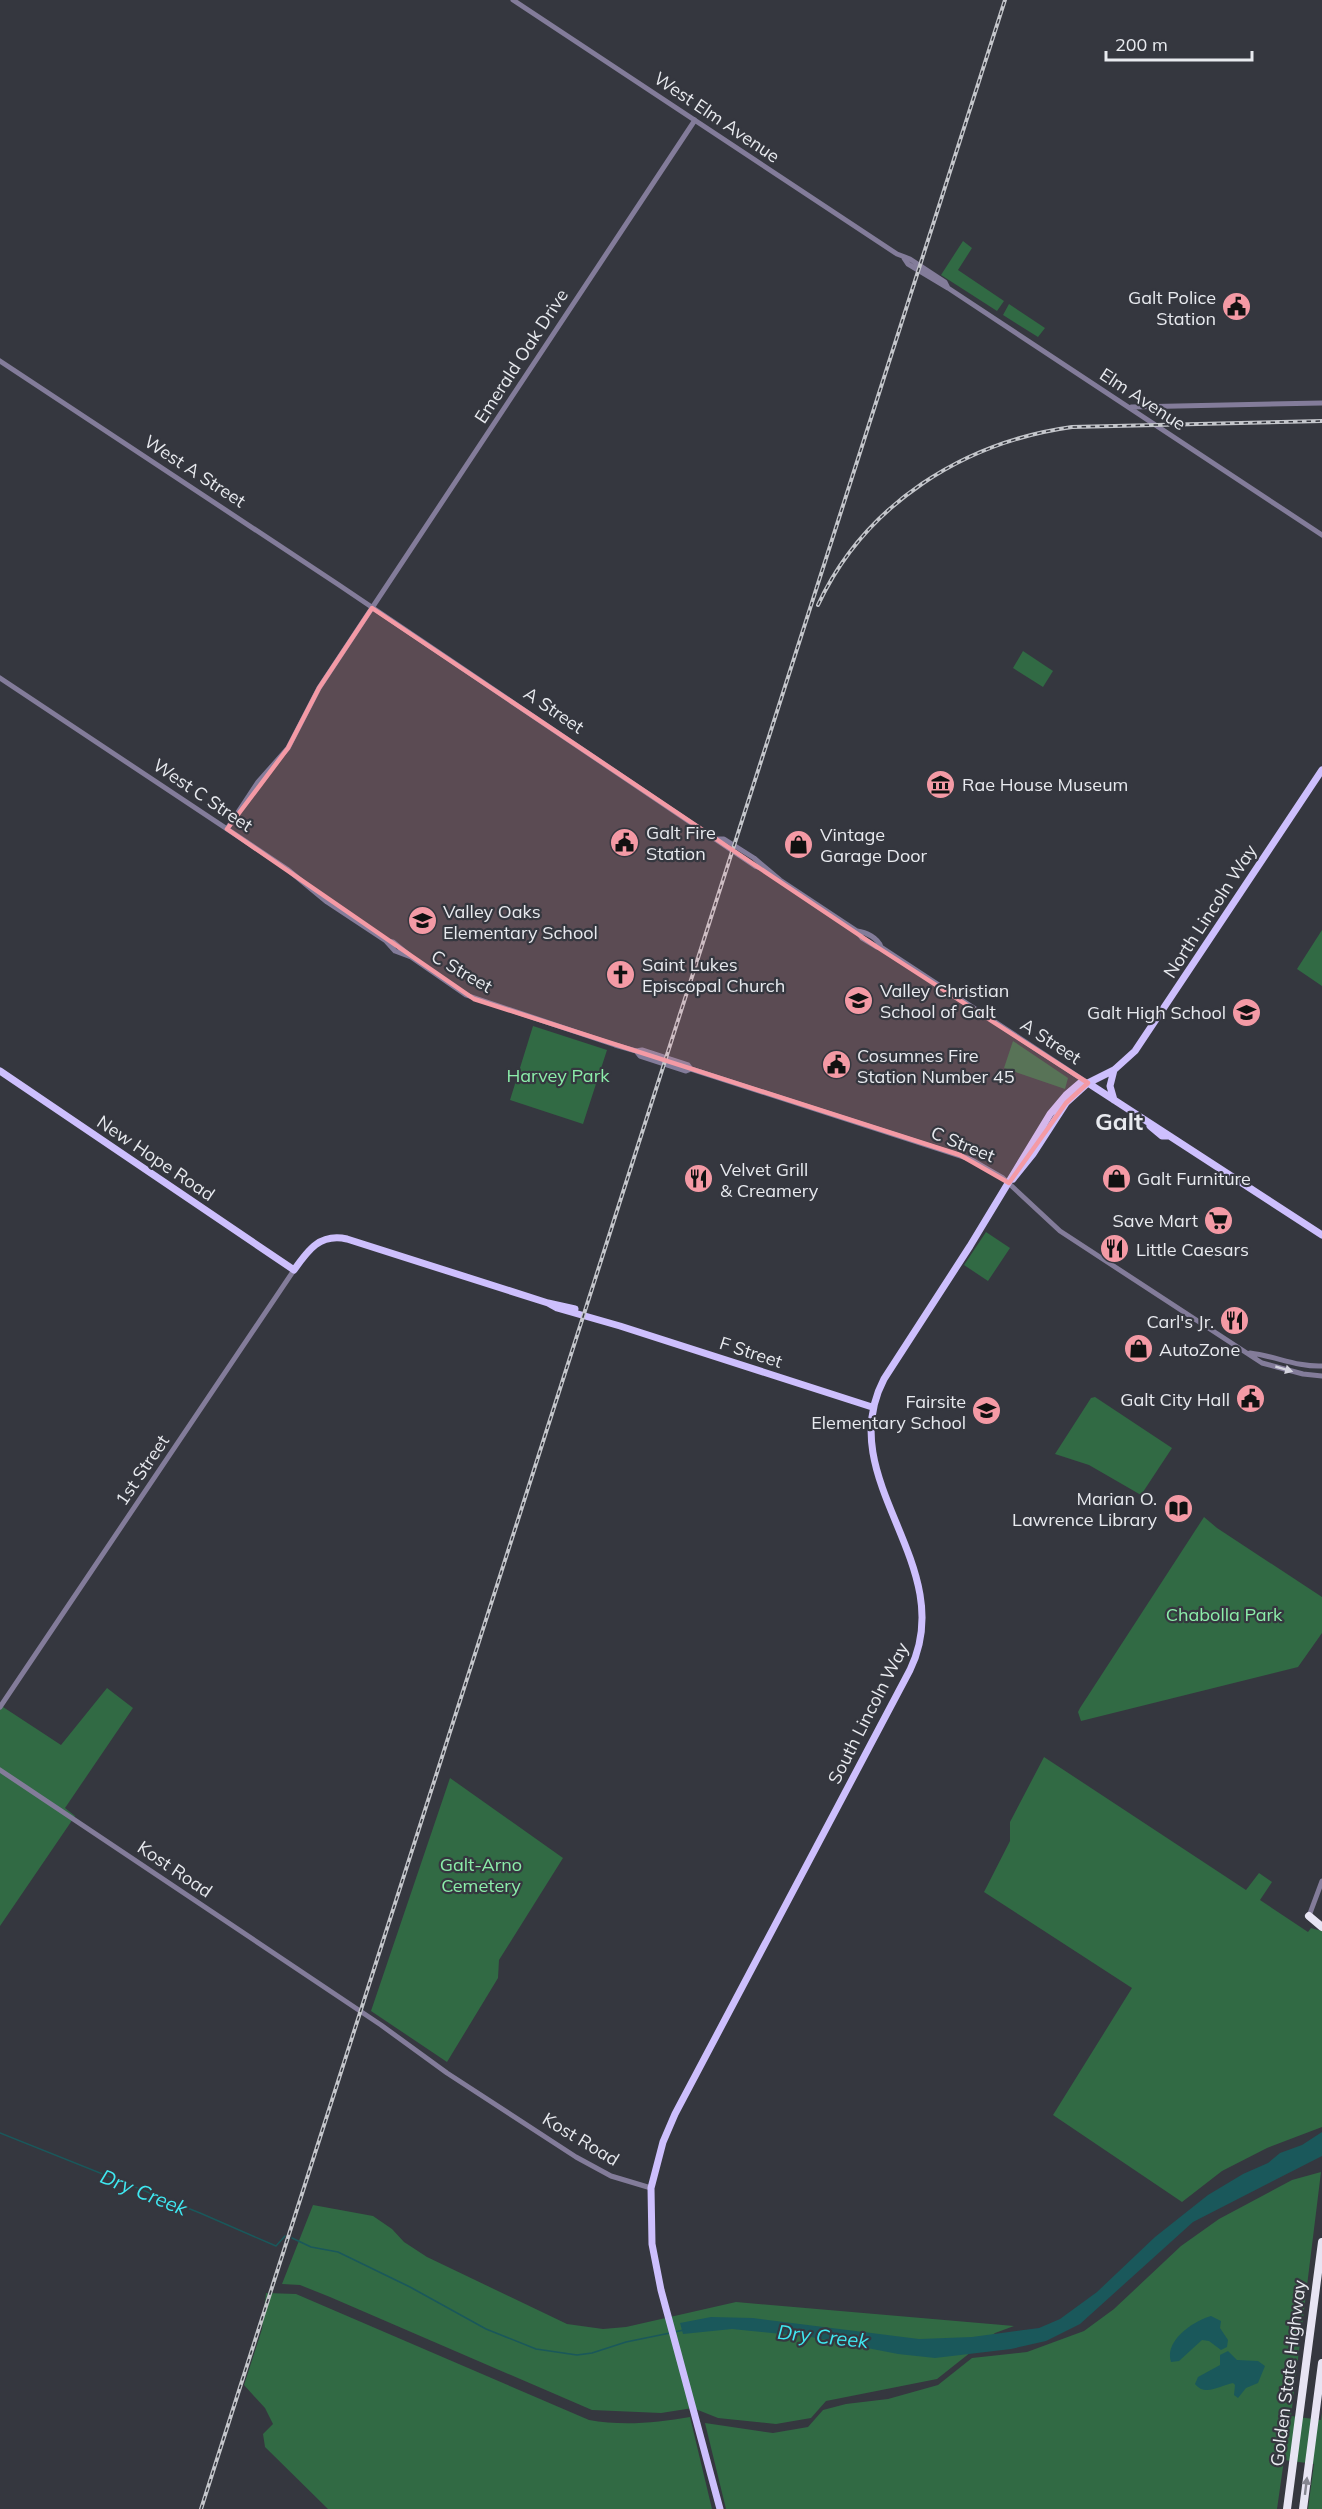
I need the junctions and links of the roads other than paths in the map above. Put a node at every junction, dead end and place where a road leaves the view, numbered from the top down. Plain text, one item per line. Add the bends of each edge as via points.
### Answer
1 (513, 0) edge
2 (695, 120) junction
3 (919, 268) joint
4 (0, 361) edge
5 (1322, 403) edge
6 (1129, 407) junction
7 (1322, 535) edge
8 (372, 608) junction
9 (0, 678) edge
10 (1322, 770) edge
11 (227, 829) junction
12 (386, 941) joint
13 (1114, 1070) junction
14 (0, 1071) edge
15 (1088, 1083) junction
16 (1114, 1100) junction
17 (1009, 1183) junction
18 (1320, 1235) edge
19 (309, 1250) joint
20 (294, 1270) junction
21 (1249, 1353) junction
22 (1322, 1366) edge
23 (1322, 1376) edge
24 (872, 1407) junction
25 (0, 1707) edge
26 (0, 1770) edge
27 (1322, 1881) edge
28 (1310, 1915) junction
29 (1322, 1920) edge
30 (1322, 1927) edge
31 (651, 2188) junction
32 (1322, 2242) edge
33 (1322, 2363) edge
34 (720, 2509) edge
35 (1287, 2509) edge
36 (1303, 2509) edge

1 - 2 street, West Elm Avenue
2 - 3 street, West Elm Avenue
2 - 8 street, Emerald Oak Drive
3 - 6 street, Elm Avenue
4 - 8 street, West A Street
5 - 6 street
6 - 7 street, Elm Avenue
8 - 11 street, Emerald Oak Drive via 319,688 288,748 258,782
8 - 15 street, A Street
9 - 11 street, West C Street
10 - 13 main road, North Lincoln Way via 1141,1042
11 - 12 street, West C Street
12 - 17 street, C Street via 401,947 474,999 960,1155
13 - 15 main road, North Lincoln Way
13 - 16 main road via 1110,1086
14 - 20 main road, New Hope Road
15 - 16 main road, A Street
15 - 17 main road, South Lincoln Way via 1066,1103
16 - 18 main road, A Street
17 - 21 street, C Street via 1060,1231
17 - 24 main road, South Lincoln Way via 884,1379
19 - 20 main road, 1st Street
19 - 24 main road, F Street via 326,1239 347,1239 558,1303
20 - 25 street, 1st Street
21 - 22 street, C Street
21 -> 23 street, C Street via 1262,1363
24 - 31 main road, South Lincoln Way via 872,1455 921,1594 923,1624 917,1654 675,2114
26 - 31 street, Kost Road via 447,2073 596,2169
27 - 28 street
28 - 29 highway
28 - 30 highway
31 - 34 main road, South Lincoln Way via 652,2244 661,2290
32 - 35 highway, Golden State Highway
36 -> 33 highway, Golden State Highway

